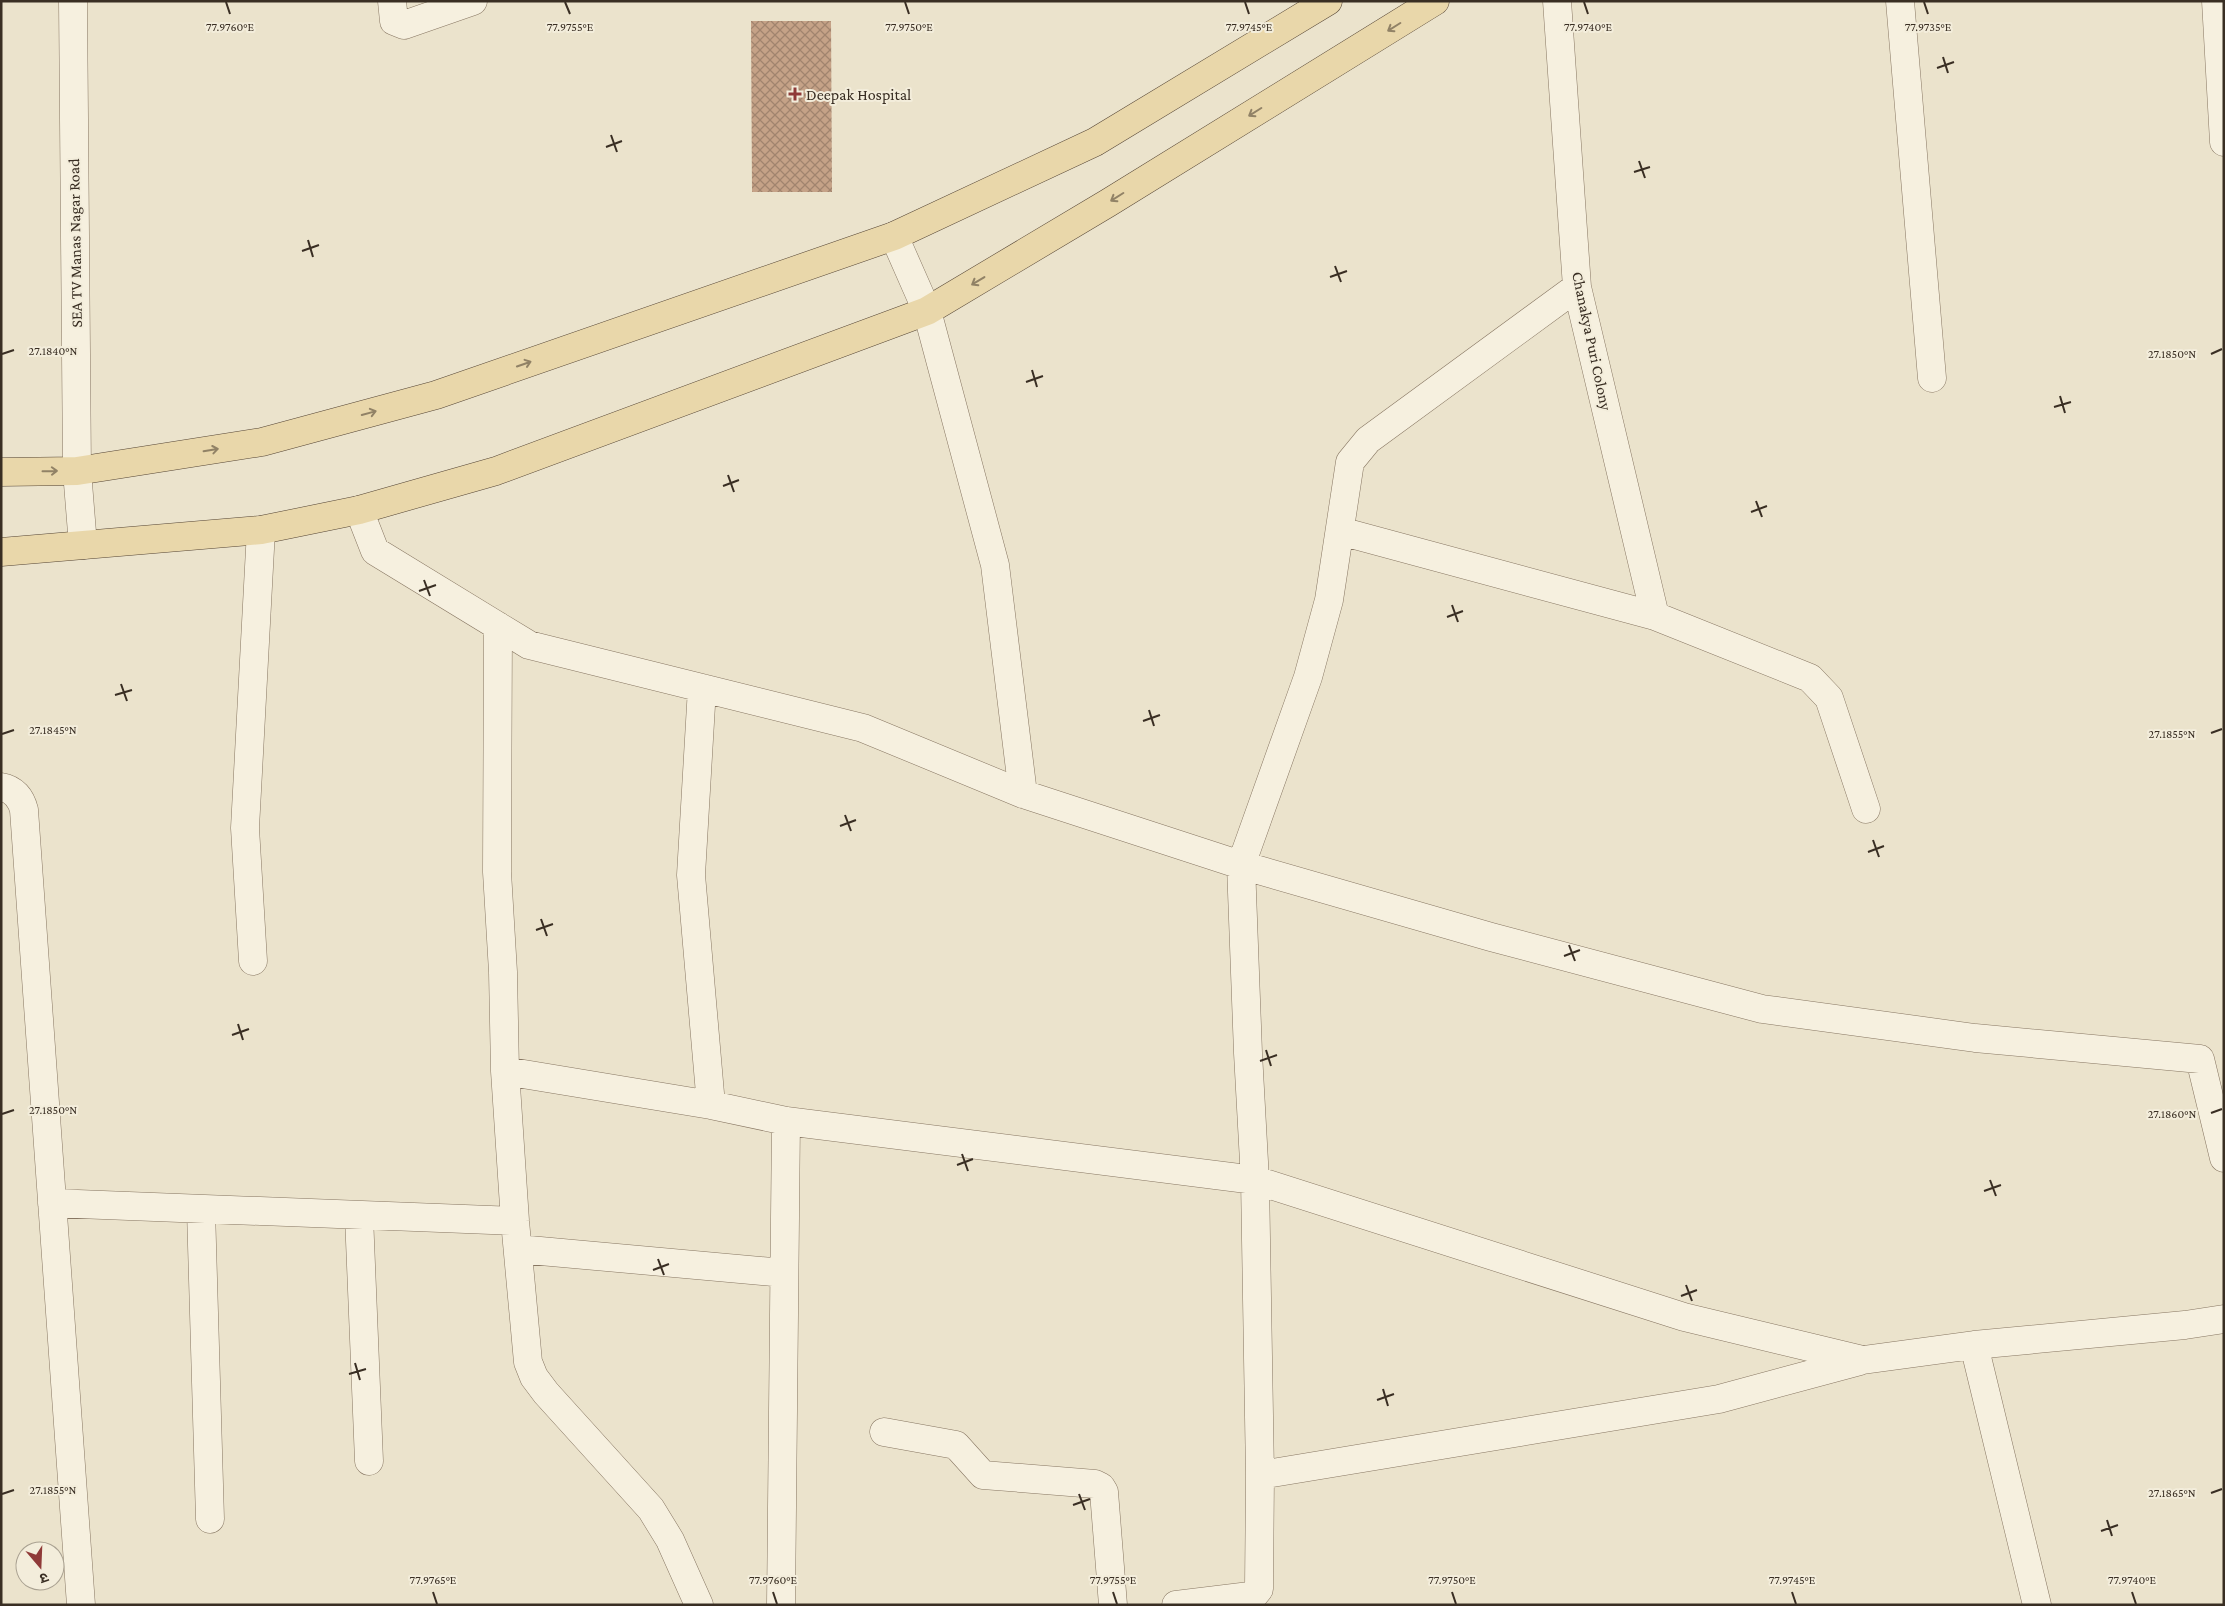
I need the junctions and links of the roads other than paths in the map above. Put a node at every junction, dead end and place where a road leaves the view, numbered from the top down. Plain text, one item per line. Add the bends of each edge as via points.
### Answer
1 (72, 1) edge
2 (392, 1) edge
3 (473, 1) edge
4 (1328, 1) edge
5 (1435, 1) edge
6 (1557, 1) edge
7 (1900, 1) edge
8 (2216, 1) edge
9 (2224, 142) edge
10 (894, 236) junction
11 (1577, 287) junction
12 (927, 311) junction
13 (1932, 378) dead end
14 (77, 471) junction
15 (1, 472) edge
16 (359, 510) junction
17 (261, 530) junction
18 (1340, 531) junction
19 (83, 546) junction
20 (1, 552) edge
21 (1654, 616) junction
22 (498, 626) junction
23 (702, 688) junction
24 (1, 787) edge
25 (1023, 794) junction
26 (1866, 809) dead end
27 (1242, 865) junction
28 (253, 961) dead end
29 (2212, 1060) edge
30 (505, 1071) junction
31 (711, 1105) junction
32 (786, 1122) junction
33 (2224, 1158) edge
34 (1255, 1180) junction
35 (52, 1203) junction
36 (201, 1210) junction
37 (359, 1216) junction
38 (515, 1222) junction
39 (518, 1249) junction
40 (784, 1273) junction
41 (2224, 1319) edge
42 (1974, 1345) junction
43 (1863, 1360) junction
44 (884, 1432) dead end
45 (369, 1461) dead end
46 (1260, 1475) junction
47 (210, 1518) dead end
48 (81, 1605) edge
49 (700, 1605) edge
50 (781, 1605) edge
51 (1113, 1605) edge
52 (1176, 1605) edge
53 (1180, 1605) edge
54 (2037, 1605) edge

1 - 14 street, SEA TV Manas Nagar Road
2 - 3 street via 394,20 404,25
4 - 10 main road via 1094,142
5 -> 12 main road
6 - 11 street, Chanakya Puri Colony
7 - 13 street
8 - 9 street
10 - 12 street
14 -> 10 main road via 262,442 436,395
11 - 18 street via 1368,440 1350,462
11 - 21 street, Chanakya Puri Colony
12 - 16 main road via 496,472
12 - 25 street via 995,565
15 -> 14 main road
14 - 19 street, SEA TV Manas Nagar Road
16 - 17 main road
16 - 22 street via 375,551
17 - 19 main road
17 - 28 street via 245,828
18 - 21 street
18 - 27 street via 1329,600 1308,677
19 - 20 main road
21 - 26 street via 1810,678 1829,698
22 - 23 street via 529,645
22 - 30 street via 496,872
23 - 25 street via 863,728
23 - 31 street via 691,875
24 - 35 street via 9,788 21,799 24,810
25 - 27 street
27 - 29 street via 1490,937 1762,1009 1976,1038
27 - 34 street
29 - 33 street
30 - 31 street
30 - 38 street
31 - 32 street
32 - 34 street
32 - 40 street
34 - 43 street via 1684,1317
34 - 46 street
35 - 36 street
35 - 48 street
36 - 37 street
36 - 47 street
37 - 38 street
37 - 45 street
38 - 39 street
39 - 40 street
39 - 49 street via 528,1362 534,1377 651,1509 670,1540
40 - 50 street
41 - 42 street via 2185,1326
42 - 43 street
42 - 54 street
43 - 46 street via 1719,1399
44 - 51 street via 956,1445 983,1475 1101,1487
46 - 53 street via 1258,1589 1255,1594
52 - 53 street

